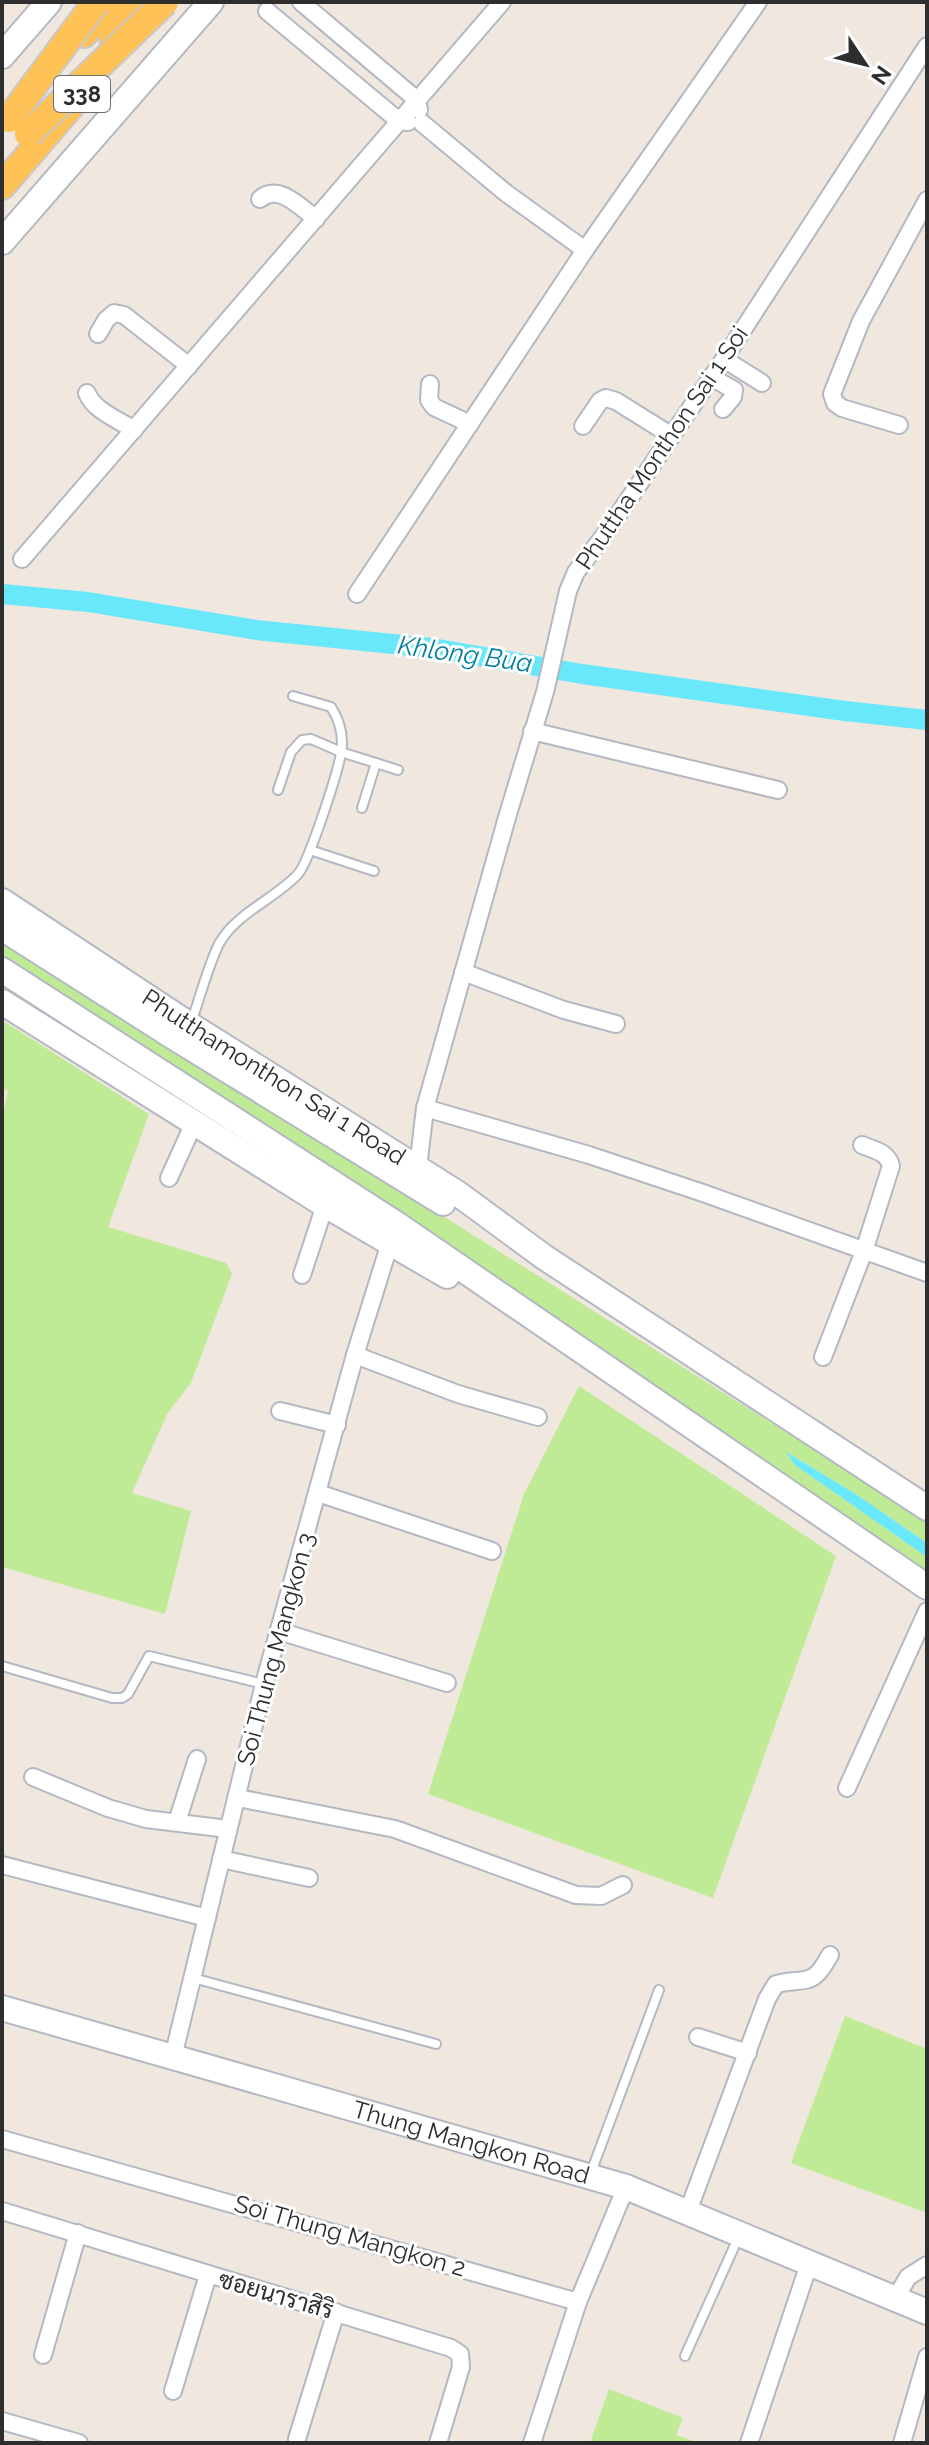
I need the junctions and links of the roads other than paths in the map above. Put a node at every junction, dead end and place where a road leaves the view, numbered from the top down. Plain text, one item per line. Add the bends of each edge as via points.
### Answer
1 (49, 2) edge
2 (97, 2) edge
3 (112, 2) edge
4 (145, 2) edge
5 (164, 2) edge
6 (211, 2) edge
7 (301, 2) edge
8 (758, 2) edge
9 (500, 3) edge
10 (261, 6) edge
11 (927, 46) edge
12 (2, 56) edge
13 (417, 100) junction
14 (399, 121) junction
15 (10, 123) edge
16 (422, 123) junction
17 (2, 165) edge
18 (2, 186) edge
19 (260, 199) dead end
20 (927, 200) edge
21 (316, 219) junction
22 (2, 242) edge
23 (585, 250) junction
24 (98, 334) dead end
25 (724, 359) junction
26 (189, 366) junction
27 (711, 377) junction
28 (762, 383) dead end
29 (430, 384) dead end
30 (87, 393) dead end
31 (723, 409) dead end
32 (470, 424) junction
33 (899, 425) dead end
34 (583, 426) dead end
35 (134, 430) junction
36 (672, 436) junction
37 (22, 559) dead end
38 (357, 594) dead end
39 (293, 696) dead end
40 (532, 731) junction
41 (341, 752) junction
42 (376, 763) junction
43 (398, 770) dead end
44 (278, 790) dead end
45 (778, 790) dead end
46 (362, 808) dead end
47 (310, 850) junction
48 (374, 871) dead end
49 (2, 901) edge
50 (2, 928) edge
51 (2, 970) edge
52 (463, 972) junction
53 (2, 1002) edge
54 (616, 1024) dead end
55 (181, 1031) junction
56 (425, 1108) junction
57 (194, 1123) junction
58 (862, 1145) dead end
59 (418, 1168) junction
60 (169, 1178) dead end
61 (325, 1205) junction
62 (390, 1243) junction
63 (864, 1251) junction
64 (544, 1257) junction
65 (927, 1273) edge
66 (302, 1275) dead end
67 (512, 1304) junction
68 (355, 1355) junction
69 (823, 1357) dead end
70 (280, 1411) dead end
71 (538, 1417) dead end
72 (337, 1425) junction
73 (318, 1493) junction
74 (927, 1508) edge
75 (492, 1551) dead end
76 (927, 1587) edge
77 (927, 1611) edge
78 (279, 1631) junction
79 (2, 1666) edge
80 (447, 1683) dead end
81 (264, 1684) junction
82 (197, 1759) dead end
83 (33, 1777) dead end
84 (847, 1788) dead end
85 (238, 1798) junction
86 (177, 1822) junction
87 (228, 1829) junction
88 (221, 1859) junction
89 (2, 1865) edge
90 (309, 1878) dead end
91 (623, 1885) dead end
92 (207, 1918) junction
93 (830, 1955) dead end
94 (192, 1978) junction
95 (659, 1990) dead end
96 (2, 2008) edge
97 (698, 2037) dead end
98 (436, 2044) dead end
99 (748, 2053) junction
100 (173, 2057) junction
101 (2, 2139) edge
102 (589, 2176) junction
103 (626, 2187) junction
104 (2, 2211) edge
105 (687, 2214) junction
106 (78, 2233) junction
107 (739, 2235) junction
108 (809, 2264) junction
109 (927, 2265) edge
110 (208, 2275) junction
111 (895, 2299) junction
112 (578, 2302) junction
113 (336, 2312) junction
114 (927, 2312) edge
115 (43, 2355) dead end
116 (685, 2356) dead end
117 (927, 2357) edge
118 (173, 2391) dead end
119 (2, 2421) edge
120 (297, 2439) dead end
121 (79, 2443) edge
122 (438, 2443) edge
123 (532, 2443) edge
124 (749, 2443) edge
125 (902, 2443) edge

1 - 12 main road
2 - 15 main road, bridge
3 - 15 main road, 338, bridge
4 - 15 main road, 338, bridge
5 - 15 main road, bridge
5 - 18 main road, 338
6 - 22 main road, 338
7 - 13 street
8 - 23 street
9 - 13 street
10 - 14 street
11 - 25 street, Phuttha Monthon Sai 1 Soi
13 - 14 street
13 - 16 street
14 - 16 street
14 - 21 street
15 - 17 main road, 338
16 - 23 street
19 - 21 street via 275,192
20 - 33 street via 861,321 832,394 842,408
21 - 26 street
23 - 32 street
24 - 26 street via 114,313 124,315
25 - 27 street, Phuttha Monthon Sai 1 Soi
25 - 28 street
26 - 35 street
27 - 31 street via 734,390
27 - 36 street, Phuttha Monthon Sai 1 Soi
29 - 32 street via 434,407
30 - 35 street via 99,408
32 - 38 street
34 - 36 street via 606,398
35 - 37 street
36 - 40 street, Phuttha Monthon Sai 1 Soi via 576,572
39 - 41 lane via 331,707 340,722
40 - 45 street
40 - 52 street, Phuttha Monthon Sai 1 Soi
41 - 42 lane
41 - 44 lane via 302,740 291,752
41 - 47 lane
42 - 43 lane
42 - 46 lane
47 - 48 lane
47 - 55 lane via 301,872 241,917 220,942
49 - 55 main road, Phutthamonthon Sai 1 Road
50 - 55 main road, Phutthamonthon Sai 1 Road
51 - 67 main road
52 - 54 street
52 - 56 street, Phuttha Monthon Sai 1 Soi
53 - 57 main road
55 - 59 main road, Phutthamonthon Sai 1 Road
55 - 64 main road, Phutthamonthon Sai 1 Road via 431,1196
56 - 59 street, Phuttha Monthon Sai 1 Soi
56 - 63 street via 589,1155
57 - 60 street
57 - 61 main road
58 - 63 street via 884,1153 891,1166
59 - 64 main road, Phutthamonthon Sai 1 Road
61 - 62 main road
61 - 66 street
62 - 67 main road
62 - 68 street, Soi Thung Mangkon 3
63 - 65 street
63 - 69 street
64 - 74 main road, Phutthamonthon Sai 1 Road
67 - 76 main road
68 - 71 street
68 - 72 street, Soi Thung Mangkon 3
70 - 72 street
72 - 73 street, Soi Thung Mangkon 3
73 - 75 street
73 - 78 street, Soi Thung Mangkon 3
77 - 84 street
78 - 80 street
78 - 81 street, Soi Thung Mangkon 3
79 - 81 lane via 112,1698 128,1694 149,1656
81 - 85 street, Soi Thung Mangkon 3
82 - 86 street
83 - 86 street via 122,1812
85 - 87 street, Soi Thung Mangkon 3
85 - 91 street via 395,1829 576,1895 601,1896
86 - 87 street
87 - 88 street, Soi Thung Mangkon 3
88 - 90 street
88 - 92 street, Soi Thung Mangkon 3
89 - 92 street
92 - 94 street, Soi Thung Mangkon 3
93 - 99 street via 813,1978 776,1984
94 - 98 lane
94 - 100 street, Soi Thung Mangkon 3
95 - 102 lane
96 - 100 main road, Thung Mangkon Road
97 - 99 street
99 - 105 street
100 - 102 main road, Thung Mangkon Road
101 - 112 street, Soi Thung Mangkon 2
102 - 103 main road, Thung Mangkon Road
103 - 105 main road, Thung Mangkon Road
103 - 112 street
104 - 106 street, ซอยนาราสิริ
105 - 107 main road, Thung Mangkon Road
106 - 110 street, ซอยนาราสิริ
106 - 115 street
107 - 108 main road, Thung Mangkon Road
107 - 116 lane
108 - 111 main road, Thung Mangkon Road
108 - 124 street
109 - 111 street via 908,2277
110 - 113 street, ซอยนาราสิริ
110 - 118 street
111 - 114 main road, Thung Mangkon Road
112 - 123 street
113 - 120 street
113 - 122 street, ซอยนาราสิริ via 460,2354 461,2367
117 - 125 street
119 - 121 street

